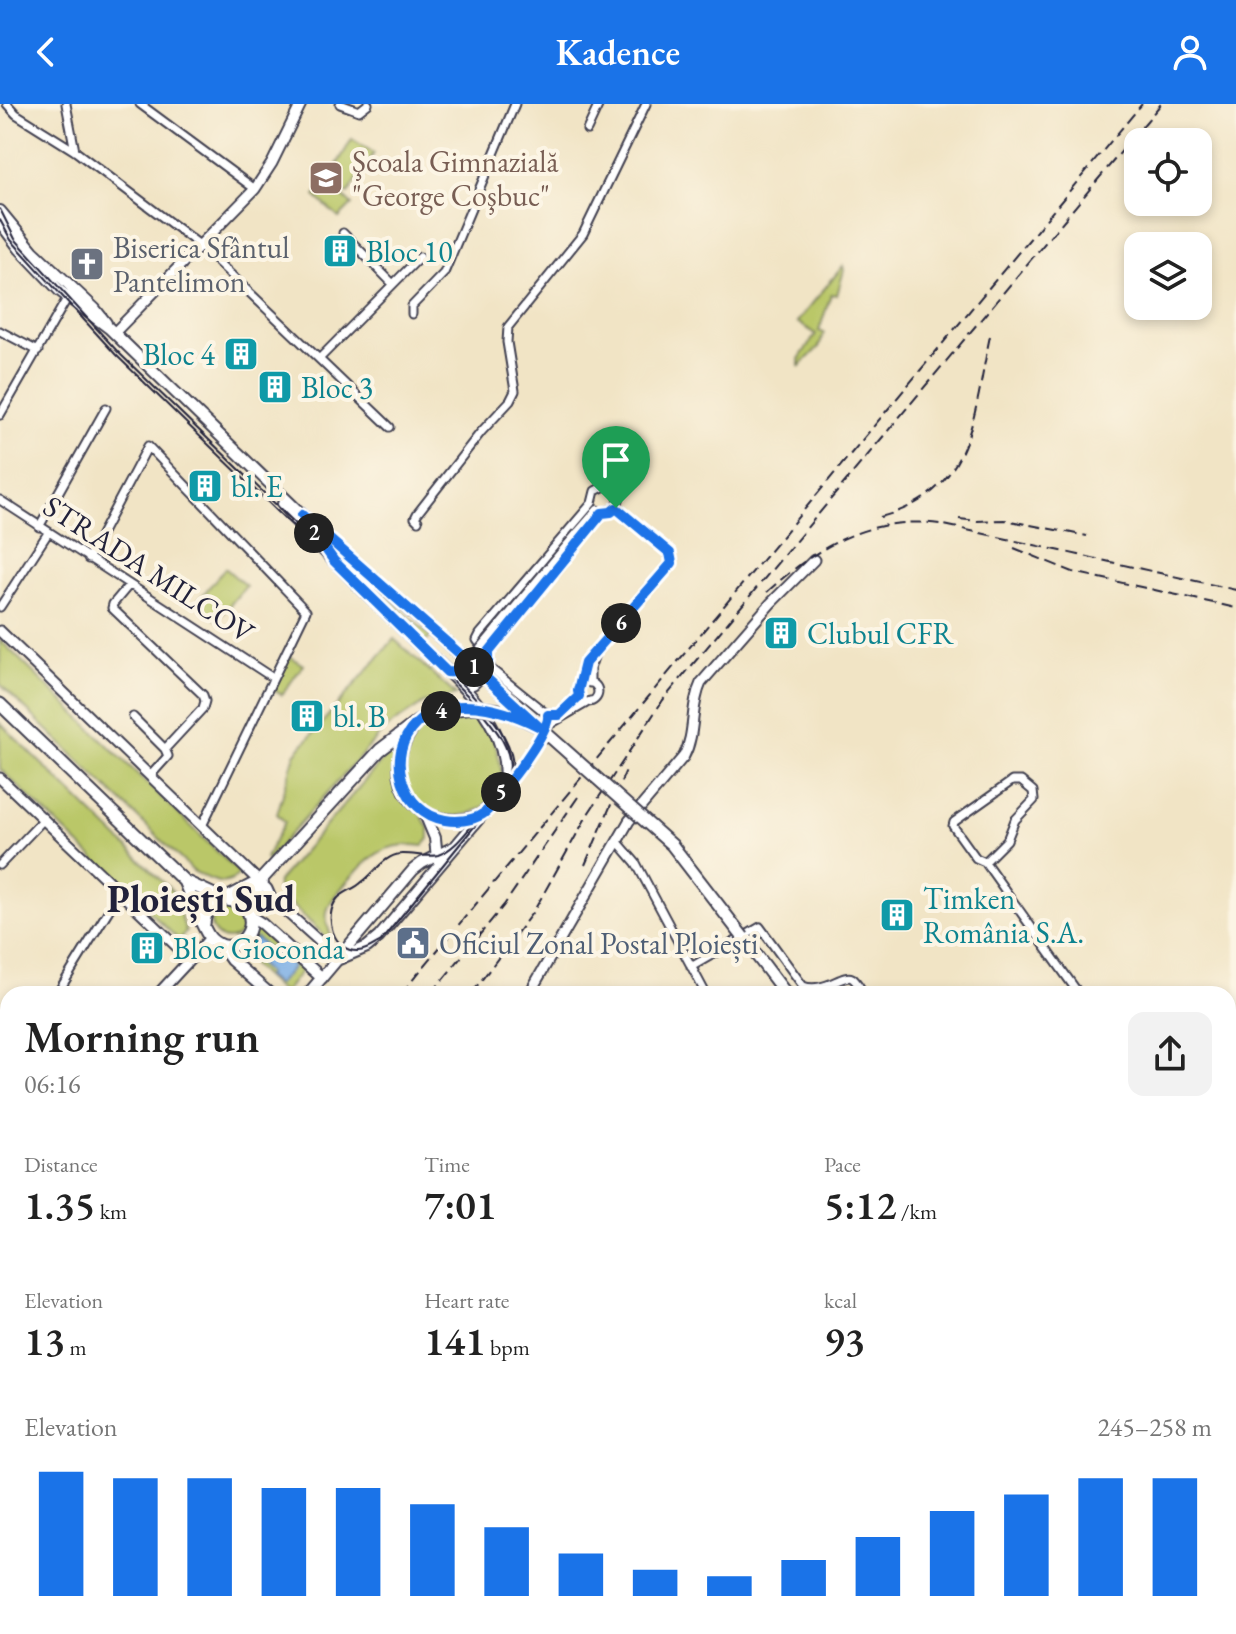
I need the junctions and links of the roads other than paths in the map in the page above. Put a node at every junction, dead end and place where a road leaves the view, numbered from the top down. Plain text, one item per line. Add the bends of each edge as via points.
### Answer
1 (7, 104) edge
2 (66, 104) edge
3 (140, 104) edge
4 (301, 104) edge
5 (340, 104) edge
6 (368, 104) edge
7 (515, 104) edge
8 (599, 104) edge
9 (646, 104) edge
10 (587, 130) dead end
11 (75, 151) junction
12 (255, 189) junction
13 (0, 211) edge
14 (1, 222) edge
15 (343, 233) dead end
16 (201, 246) junction
17 (420, 257) dead end
18 (393, 284) junction
19 (70, 293) junction
20 (412, 314) dead end
21 (0, 331) edge
22 (112, 331) junction
23 (38, 351) junction
24 (319, 359) junction
25 (106, 408) dead end
26 (0, 415) edge
27 (390, 427) dead end
28 (265, 479) junction
29 (0, 500) edge
30 (597, 508) junction
31 (616, 508) junction
32 (302, 515) junction
33 (418, 521) dead end
34 (39, 527) junction
35 (48, 533) junction
36 (88, 559) junction
37 (814, 560) dead end
38 (334, 561) junction
39 (129, 585) junction
40 (0, 607) edge
41 (496, 615) junction
42 (486, 628) junction
43 (496, 628) junction
44 (0, 631) edge
45 (501, 637) junction
46 (488, 653) junction
47 (469, 662) junction
48 (489, 666) junction
49 (447, 672) junction
50 (273, 678) junction
51 (586, 684) junction
52 (469, 689) junction
53 (579, 696) junction
54 (590, 701) junction
55 (0, 704) edge
56 (548, 715) junction
57 (133, 717) dead end
58 (417, 722) junction
59 (543, 725) junction
60 (500, 744) junction
61 (165, 749) junction
62 (522, 767) junction
63 (150, 776) junction
64 (0, 778) edge
65 (502, 791) junction
66 (425, 814) junction
67 (483, 814) junction
68 (44, 819) junction
69 (202, 826) junction
70 (618, 842) junction
71 (458, 845) junction
72 (437, 855) junction
73 (985, 862) junction
74 (0, 865) edge
75 (437, 869) junction
76 (184, 881) junction
77 (259, 881) junction
78 (202, 889) junction
79 (120, 892) junction
80 (225, 898) junction
81 (250, 915) junction
82 (204, 924) junction
83 (215, 941) junction
84 (190, 959) junction
85 (339, 959) junction
86 (691, 967) junction
87 (322, 978) junction
88 (62, 986) edge
89 (165, 986) edge
90 (261, 986) edge
91 (315, 986) edge
92 (534, 986) edge
93 (702, 986) edge
94 (780, 986) edge
95 (803, 986) edge
96 (827, 986) edge
97 (858, 986) edge
98 (1073, 986) edge

1 - 11 street
2 - 11 street
3 - 12 street
4 - 12 street
5 - 6 street via 359,111
7 - 20 street via 444,273 412,306
8 - 10 street
9 - 33 street via 583,234 508,327 515,391 510,401 417,514
11 - 16 street
12 - 16 street
13 - 19 main road
14 - 19 main road via 20,249
15 - 18 street
16 - 22 street
16 - 24 street
17 - 18 street
18 - 24 street
19 - 22 main road
19 - 23 street
21 - 23 street
22 - 28 main road
23 - 26 street
24 - 27 street
25 - 34 street
28 - 32 main road
28 - 38 main road
29 - 34 street, STRADA MILCOV
30 - 31 street
30 - 31 street via 595,491 608,486 619,494
30 - 41 street
30 - 45 street
30 - 47 street, bridge
31 - 51 street via 673,560 599,648
32 - 38 main road
32 - 47 main road
34 - 35 street, STRADA MILCOV
35 - 36 street, STRADA MILCOV
35 - 40 street
36 - 39 street, STRADA MILCOV
36 - 50 street via 148,446 305,608
37 - 70 street via 701,683 690,743
38 - 49 main road
39 - 50 street, STRADA MILCOV
39 - 61 street via 112,608 205,701
41 - 42 street
41 - 43 street
42 - 43 street
42 - 46 street via 477,640
43 - 45 street
44 - 63 street
45 - 46 street
46 - 48 street
47 - 59 main road, bridge
48 - 49 street
48 - 52 street
48 - 56 street
49 - 52 main road
50 - 69 street
51 - 53 street
51 - 54 street via 595,686 597,693
52 - 60 main road
53 - 54 street
53 - 56 street via 559,715
54 - 59 street
55 - 76 main road
56 - 59 street
57 - 61 street
58 - 59 main road, bridge via 440,711 474,707 506,711
58 - 66 main road via 405,739 399,766 409,798
58 - 77 main road via 380,750
59 - 62 street
59 - 94 main road, bridge via 672,845
60 - 62 street via 508,766
60 - 65 main road
61 - 63 street via 168,756
62 - 65 street
63 - 69 street
64 - 68 street
65 - 67 main road
66 - 67 main road via 458,821
66 - 72 main road
67 - 71 main road
68 - 74 street
68 - 79 street
69 - 77 street
70 - 86 street via 632,857
70 - 92 street
71 - 72 main road
71 - 75 main road
72 - 75 main road
72 - 85 main road via 413,870
73 - 73 street via 1034,800 1033,791 1021,781 1012,781 953,824 976,858
73 - 98 street
75 - 85 main road via 379,937
76 - 78 main road
76 - 82 main road
77 - 78 main road via 223,891
77 - 80 main road
77 - 81 main road
77 - 85 street
78 - 80 main road
79 - 84 street
79 - 88 street
80 - 81 main road via 242,903
80 - 82 main road via 211,905
81 - 83 main road via 245,939 231,946
81 - 87 main road
82 - 83 main road
83 - 84 street
83 - 90 main road
84 - 89 street
85 - 87 main road
86 - 93 street
86 - 95 street via 760,927
87 - 91 main road
96 - 97 street via 847,977

